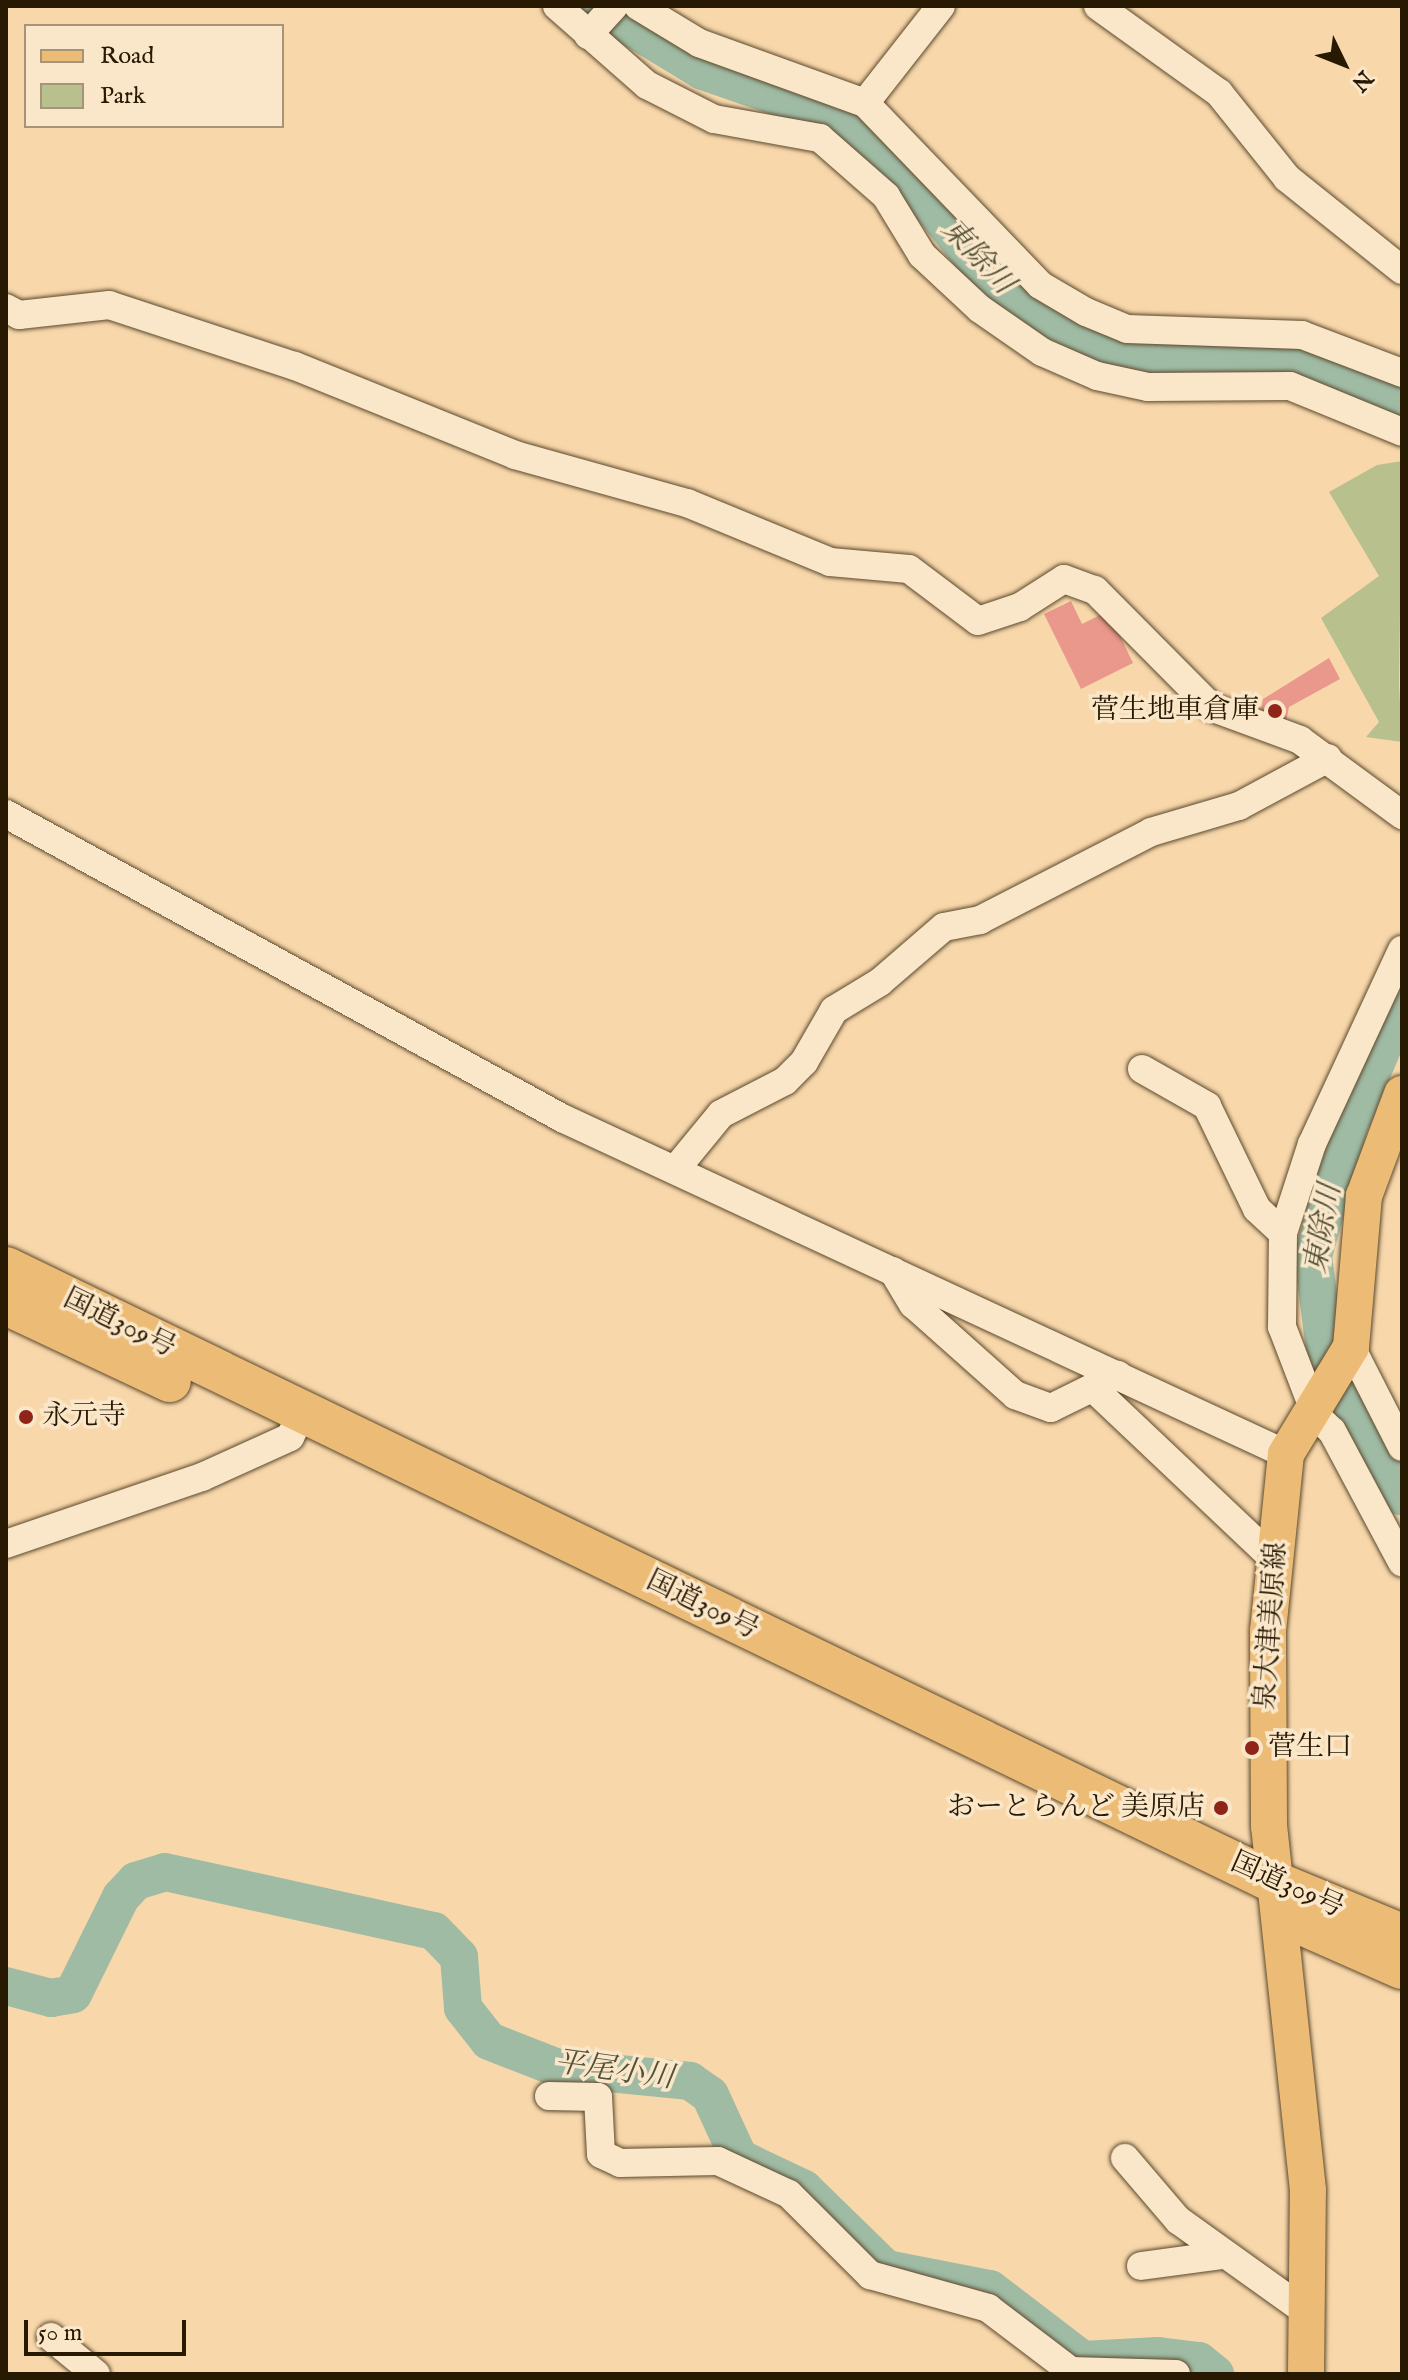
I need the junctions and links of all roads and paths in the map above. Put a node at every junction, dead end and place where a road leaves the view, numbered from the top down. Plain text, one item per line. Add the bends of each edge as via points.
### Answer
1 (557, 6) edge
2 (614, 6) edge
3 (638, 6) edge
4 (941, 6) edge
5 (1098, 6) edge
6 (588, 35) junction
7 (865, 103) junction
8 (1402, 270) edge
9 (6, 308) edge
10 (1402, 373) edge
11 (1402, 432) edge
12 (1328, 758) junction
13 (6, 814) edge
14 (1402, 815) edge
15 (1402, 950) edge
16 (1142, 1069) dead end
17 (1402, 1094) edge
18 (675, 1170) junction
19 (1283, 1233) junction
20 (6, 1268) edge
21 (893, 1271) junction
22 (6, 1304) edge
23 (1349, 1351) junction
24 (1106, 1382) junction
25 (1314, 1403) junction
26 (296, 1425) junction
27 (1402, 1447) edge
28 (1286, 1454) junction
29 (6, 1544) edge
30 (1276, 1561) junction
31 (1402, 1562) edge
32 (1279, 1899) junction
33 (1402, 1935) edge
34 (1402, 1968) edge
35 (549, 2096) dead end
36 (1125, 2158) dead end
37 (1221, 2255) junction
38 (1141, 2266) dead end
39 (1308, 2313) junction
40 (51, 2337) dead end
41 (96, 2374) edge
42 (1176, 2374) edge
43 (1306, 2374) edge

1 - 6 street
2 - 6 street
3 - 7 street via 699,43
4 - 7 street
5 - 8 street via 1219,93 1287,178
6 - 11 street via 647,85 714,119 820,138 886,196 922,255 980,309 1042,352 1097,376 1148,387 1290,386
7 - 10 street via 1040,285 1086,312 1127,329 1302,335
9 - 12 street via 19,315 109,305 295,366 515,455 687,503 830,562 909,569 978,621 1020,607 1064,579 1109,599 1211,707
12 - 14 street
12 - 18 street via 1239,806 1151,832 980,920 944,927 880,982 834,1010 804,1062 785,1081 721,1114
13 - 18 street via 562,1118
15 - 19 street via 1312,1144
16 - 19 street via 1207,1106 1257,1209
17 - 23 main road, 泉大津美原線 via 1364,1196
18 - 21 street
19 - 25 street via 1282,1327
20 - 26 highway, 国道309号
21 - 24 street
21 - 24 street via 913,1304 1015,1395 1051,1408
22 - 26 highway, 国道309号
23 - 25 main road, 泉大津美原線
23 - 27 street
24 - 28 street
24 - 30 street
25 - 28 main road, 泉大津美原線
25 - 31 street
26 - 29 street via 202,1477
26 - 32 highway, 国道309号
28 - 30 main road, 泉大津美原線
30 - 32 main road, 泉大津美原線 via 1265,1746
32 - 33 highway, 国道309号
32 - 34 highway, 国道309号
32 - 39 main road, 泉大津美原線 via 1308,2190
35 - 42 street via 598,2097 601,2154 620,2163 718,2161 789,2194 870,2275 988,2308 1071,2371
36 - 37 street via 1178,2220
37 - 38 street
37 - 39 street
39 - 43 main road, 泉大津美原線
40 - 41 street

